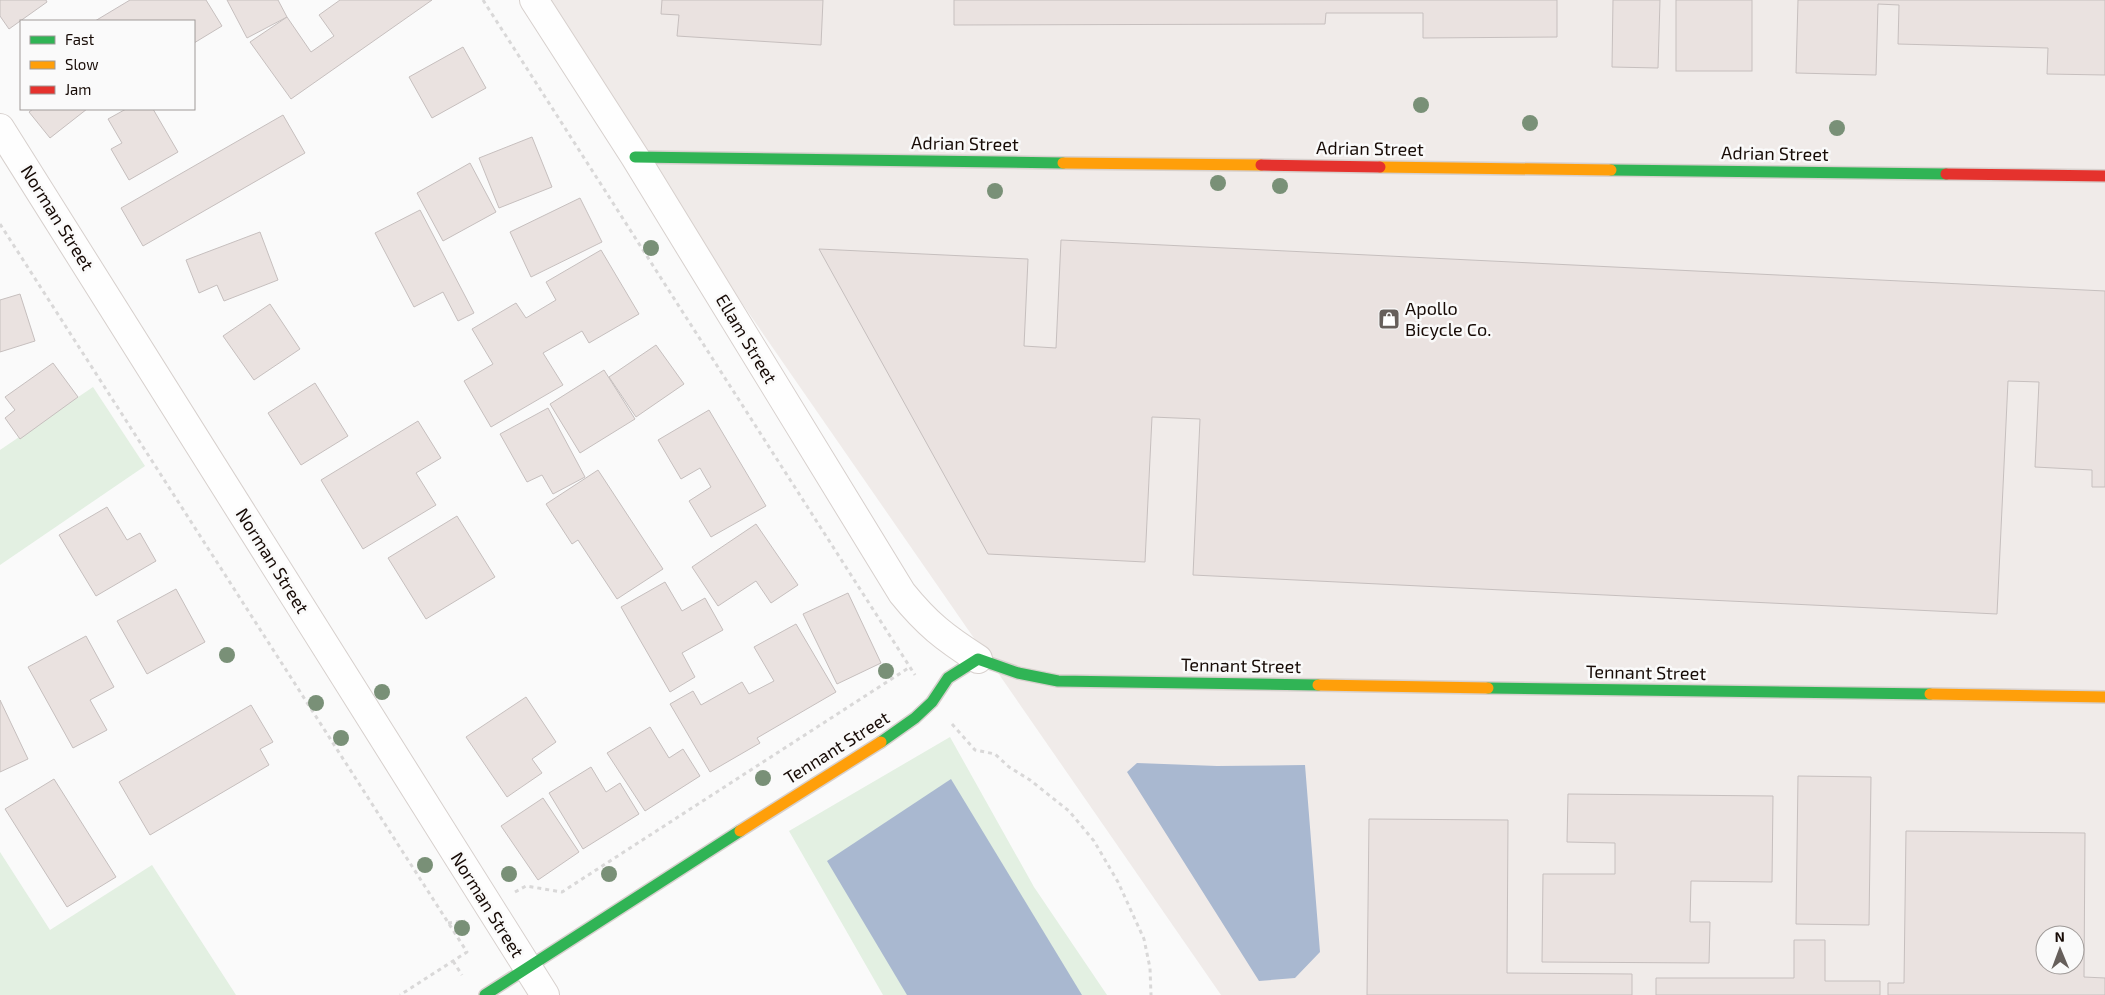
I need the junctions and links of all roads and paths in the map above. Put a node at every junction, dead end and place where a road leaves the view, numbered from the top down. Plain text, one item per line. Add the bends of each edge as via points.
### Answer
1 (534, 0) edge
2 (0, 128) edge
3 (635, 157) junction
4 (2105, 176) edge
5 (0, 224) edge
6 (978, 659) junction
7 (910, 667) dead end
8 (2105, 697) edge
9 (489, 908) junction
10 (448, 923) junction
11 (527, 968) junction
12 (400, 995) edge
13 (485, 995) edge
14 (544, 995) edge

1 - 3 street, Ellam Street
2 - 9 street, Norman Street
3 - 4 street, Adrian Street
3 - 6 street, Ellam Street via 902,593 922,618 946,639
5 - 10 path
6 - 8 street, Tennant Street via 1031,677 1058,681
6 - 11 street, Tennant Street via 948,678 932,702 894,734
7 - 9 path via 562,892 526,886
9 - 10 path via 466,921
9 - 11 street, Norman Street
10 - 12 path via 467,952
11 - 13 street, Tennant Street
11 - 14 street, Norman Street

